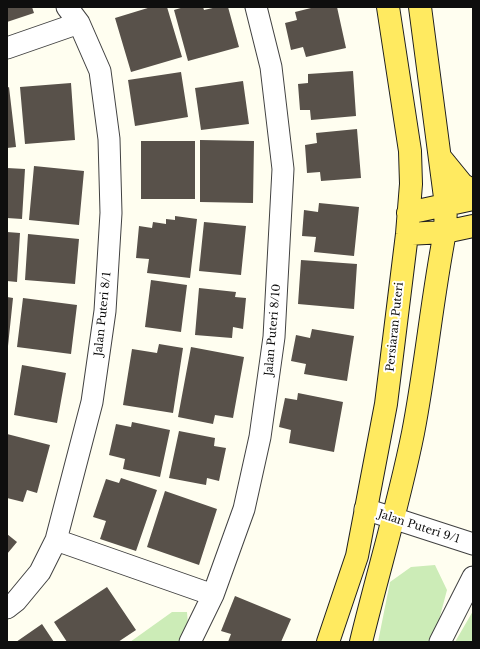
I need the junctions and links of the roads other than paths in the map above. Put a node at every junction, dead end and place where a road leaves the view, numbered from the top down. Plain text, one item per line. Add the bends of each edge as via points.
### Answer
1 (256, 7) edge
2 (388, 7) edge
3 (420, 7) edge
4 (73, 15) edge
5 (7, 48) edge
6 (440, 157) junction
7 (473, 191) edge
8 (473, 199) edge
9 (446, 205) junction
10 (408, 213) junction
11 (473, 226) edge
12 (445, 232) junction
13 (407, 234) junction
14 (366, 509) junction
15 (393, 518) junction
16 (56, 540) junction
17 (473, 544) edge
18 (473, 576) edge
19 (213, 595) junction
20 (7, 608) edge
21 (190, 642) edge
22 (328, 642) edge
23 (361, 642) edge
24 (440, 642) edge

1 - 19 street, Jalan Puteri 8/10 via 271,67 283,169 274,337 260,436 244,509
2 - 10 main road, Persiaran Puteri via 410,151 411,184
3 - 6 main road
4 - 5 street
4 - 16 street, Jalan Puteri 8/1 via 100,71 109,139 111,213 105,311 92,402
6 - 7 main road via 458,179
6 - 9 main road
8 - 9 main road
9 - 10 main road
9 - 12 main road
10 - 13 main road, Persiaran Puteri
11 - 12 main road
12 - 13 main road
12 - 15 main road via 413,432
13 - 14 main road, Persiaran Puteri via 386,404
14 - 15 street, Jalan Puteri 9/1
14 - 22 main road, Persiaran Puteri via 357,556
15 - 17 street, Jalan Puteri 9/1
15 - 23 main road
16 - 19 street
16 - 20 street, Jalan Puteri 8/1 via 40,572
18 - 24 street
19 - 21 street, Jalan Puteri 8/10

